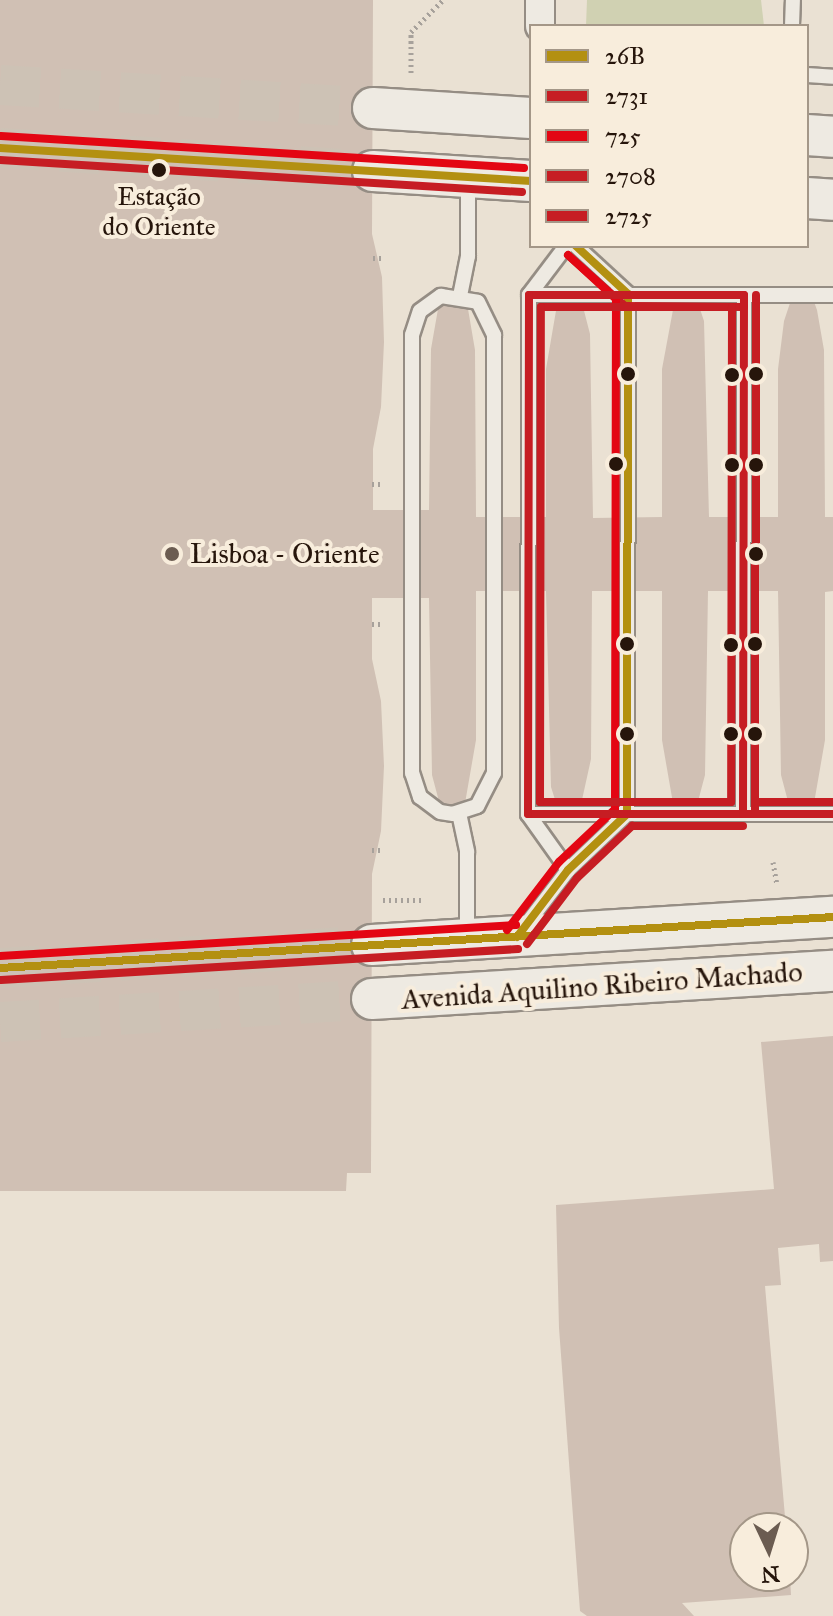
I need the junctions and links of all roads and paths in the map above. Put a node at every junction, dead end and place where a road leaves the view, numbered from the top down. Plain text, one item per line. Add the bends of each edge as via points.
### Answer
1 (443, 0) edge
2 (540, 0) edge
3 (793, 0) edge
4 (540, 24) edge
5 (792, 24) edge
6 (809, 75) edge
7 (833, 77) edge
8 (411, 78) dead end
9 (373, 108) tunnel mouth
10 (529, 118) edge
11 (809, 135) edge
12 (833, 137) edge
13 (373, 171) tunnel mouth
14 (467, 177) junction
15 (528, 184) edge
16 (809, 198) edge
17 (833, 200) edge
18 (564, 248) edge
19 (578, 248) edge
20 (373, 258) dead end
21 (384, 258) dead end
22 (628, 294) junction
23 (529, 295) junction
24 (744, 295) junction
25 (833, 295) edge
26 (460, 296) junction
27 (372, 484) dead end
28 (384, 484) dead end
29 (372, 624) dead end
30 (384, 624) dead end
31 (459, 813) junction
32 (528, 814) junction
33 (627, 814) junction
34 (743, 814) junction
35 (833, 814) edge
36 (372, 850) dead end
37 (383, 850) dead end
38 (773, 862) dead end
39 (568, 870) junction
40 (782, 883) dead end
41 (383, 900) dead end
42 (422, 900) dead end
43 (833, 917) edge
44 (517, 937) junction
45 (467, 940) junction
46 (372, 945) tunnel mouth
47 (833, 971) edge
48 (372, 999) tunnel mouth

1 - 8 path via 411,32
2 - 4 street
3 - 5 lane
6 - 7 lane
9 - 10 main road
11 - 12 main road
13 - 14 main road
14 - 15 main road
14 - 26 lane via 468,256
16 - 17 main road
18 - 23 lane
19 - 22 lane
20 - 21 path
22 - 23 lane
22 - 24 lane
22 - 33 lane
23 - 32 lane
24 - 25 lane
24 - 34 lane
26 - 31 lane via 486,312 494,335 494,773 486,797
26 - 31 lane via 429,302 412,335 412,773 414,786 429,806
27 - 28 path
29 - 30 path
31 - 45 lane via 467,852
32 - 33 lane
32 - 39 lane
33 - 34 lane
33 - 39 lane
34 - 35 lane
36 - 37 path
38 - 40 path via 774,884
39 - 44 lane
41 - 42 path
43 - 44 main road, Avenida Aquilino Ribeiro Machado
44 - 45 main road, Avenida Aquilino Ribeiro Machado
45 - 46 main road, Avenida Aquilino Ribeiro Machado
47 - 48 main road, Avenida Aquilino Ribeiro Machado

